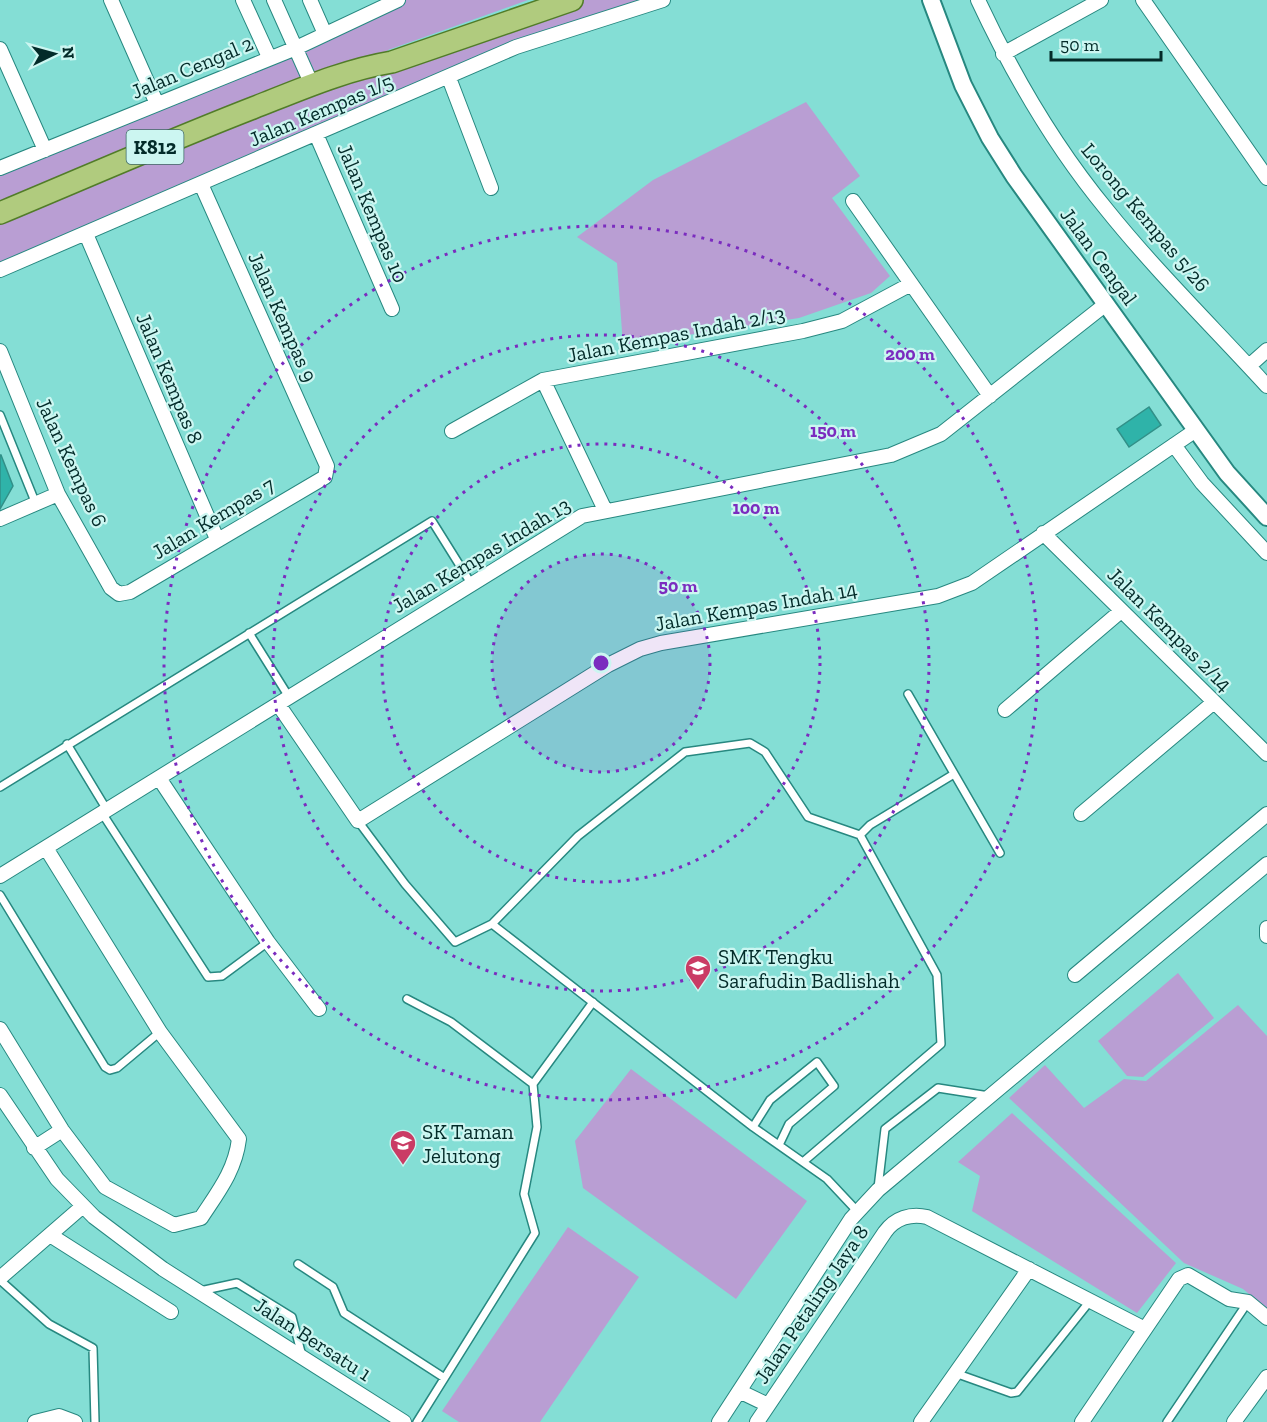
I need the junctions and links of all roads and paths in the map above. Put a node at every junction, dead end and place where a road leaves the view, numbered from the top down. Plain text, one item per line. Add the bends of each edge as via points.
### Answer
1 (111, 0) edge
2 (243, 0) edge
3 (274, 0) edge
4 (310, 0) edge
5 (398, 0) edge
6 (528, 0) edge
7 (572, 0) edge
8 (663, 0) edge
9 (931, 0) edge
10 (978, 0) edge
11 (1101, 0) edge
12 (1143, 0) edge
13 (326, 34) junction
14 (296, 48) junction
15 (0, 49) edge
16 (1003, 54) junction
17 (269, 57) junction
18 (363, 66) junction
19 (449, 78) junction
20 (312, 85) junction
21 (157, 104) junction
22 (316, 134) junction
23 (45, 150) junction
24 (0, 168) edge
25 (1267, 178) edge
26 (201, 184) junction
27 (491, 188) dead end
28 (853, 201) dead end
29 (0, 213) edge
30 (86, 234) junction
31 (0, 270) edge
32 (911, 284) junction
33 (1106, 304) junction
34 (392, 309) dead end
35 (1267, 350) edge
36 (0, 351) edge
37 (1249, 366) junction
38 (543, 380) junction
39 (1267, 386) edge
40 (990, 396) junction
41 (0, 415) edge
42 (1196, 430) junction
43 (452, 431) dead end
44 (1174, 445) junction
45 (327, 466) joint
46 (58, 494) junction
47 (36, 504) junction
48 (605, 510) junction
49 (1267, 517) edge
50 (0, 519) edge
51 (1043, 533) junction
52 (217, 539) junction
53 (1267, 553) edge
54 (472, 585) junction
55 (111, 588) joint
56 (1121, 610) junction
57 (249, 633) junction
58 (908, 694) dead end
59 (284, 701) junction
60 (1214, 702) junction
61 (1005, 710) dead end
62 (67, 744) junction
63 (1267, 754) edge
64 (954, 774) junction
65 (159, 778) junction
66 (0, 787) edge
67 (105, 811) junction
68 (1081, 814) dead end
69 (1267, 814) edge
70 (358, 821) junction
71 (860, 835) junction
72 (46, 848) junction
73 (1000, 853) dead end
74 (1267, 864) edge
75 (0, 876) edge
76 (0, 895) edge
77 (492, 924) junction
78 (1267, 928) edge
79 (1267, 936) edge
80 (268, 942) junction
81 (1075, 975) dead end
82 (407, 999) dead end
83 (593, 1002) junction
84 (319, 1009) dead end
85 (0, 1029) edge
86 (160, 1032) junction
87 (532, 1084) junction
88 (0, 1095) edge
89 (988, 1096) junction
90 (753, 1126) junction
91 (62, 1130) junction
92 (779, 1145) junction
93 (34, 1148) junction
94 (802, 1162) junction
95 (878, 1190) junction
96 (83, 1206) junction
97 (858, 1212) junction
98 (50, 1235) junction
99 (298, 1264) dead end
100 (1029, 1269) junction
101 (0, 1279) edge
102 (200, 1291) junction
103 (1090, 1301) junction
104 (1248, 1302) junction
105 (171, 1312) dead end
106 (1267, 1318) edge
107 (1145, 1329) junction
108 (302, 1356) junction
109 (956, 1373) junction
110 (443, 1377) junction
111 (1267, 1377) edge
112 (739, 1391) junction
113 (768, 1406) junction
114 (35, 1422) edge
115 (75, 1422) edge
116 (95, 1422) edge
117 (404, 1422) edge
118 (417, 1422) edge
119 (719, 1422) edge
120 (757, 1422) edge
121 (921, 1422) edge
122 (1082, 1422) edge
123 (1167, 1422) edge
124 (1234, 1422) edge

1 - 21 street
2 - 17 street
3 - 14 street
4 - 13 street
5 - 13 street, Jalan Cengal 2
6 - 18 main road, K812 via 388,50
7 - 18 main road, K812 via 392,62
8 - 19 street, Jalan Kempas 1/5 via 516,47
9 - 33 street, Jalan Cengal via 963,85 990,138
10 - 16 street, Lorong Kempas 5/26
11 - 16 street
12 - 25 street
13 - 14 street, Jalan Cengal 2
14 - 17 street, Jalan Cengal 2
14 - 20 street
15 - 23 street
16 - 37 street, Lorong Kempas 5/26 via 1056,142 1107,211
17 - 21 street, Jalan Cengal 2
18 - 20 main road, K812
19 - 22 street, Jalan Kempas 1/5
19 - 27 street
20 - 29 main road, K812
21 - 23 street, Jalan Cengal 2
22 - 26 street, Jalan Kempas 1/5
22 - 34 street, Jalan Kempas 10
23 - 24 street, Jalan Cengal 2
26 - 30 street, Jalan Kempas 1/5
26 - 45 street, Jalan Kempas 9
28 - 32 street
30 - 31 street, Jalan Kempas 1/5
30 - 52 street, Jalan Kempas 8
32 - 38 street, Jalan Kempas Indah 2/13 via 842,321
32 - 40 street
33 - 40 street, Jalan Kempas Indah 13
33 - 42 street, Jalan Cengal
35 - 37 street
36 - 46 street, Jalan Kempas 6
37 - 39 street, Lorong Kempas 5/26
38 - 43 street, Jalan Kempas Indah 2/13
38 - 48 street
40 - 48 street, Jalan Kempas Indah 13 via 941,434 891,454
41 - 47 lane
42 - 44 street, Jalan Kempas Indah 14
42 - 49 street, Jalan Cengal via 1227,473
44 - 51 street, Jalan Kempas Indah 14
44 - 53 street via 1202,483
45 - 52 street, Jalan Kempas 7 via 325,477
46 - 47 street
46 - 55 street, Jalan Kempas 6
47 - 50 street
48 - 54 street, Jalan Kempas Indah 13 via 582,516
51 - 56 street, Jalan Kempas 2/14
51 - 70 street, Jalan Kempas Indah 14 via 972,584 938,596 640,649 608,665
52 - 55 street, Jalan Kempas 7 via 130,592 119,594
54 - 57 lane via 432,520
54 - 59 street, Jalan Kempas Indah 13
56 - 60 street, Jalan Kempas 2/14
56 - 61 street
57 - 59 lane
57 - 62 lane
58 - 64 lane
59 - 65 street, Jalan Kempas Indah 13
59 - 70 street
60 - 63 street, Jalan Kempas 2/14
60 - 68 street
62 - 66 lane
62 - 67 lane
64 - 71 lane
64 - 73 lane
65 - 67 street, Jalan Kempas Indah 13
65 - 80 street
67 - 72 street, Jalan Kempas Indah 13
67 - 80 lane via 208,977 222,976
69 - 81 street
70 - 77 lane via 455,942
71 - 77 lane via 808,817 765,752 750,743 685,752 578,836
71 - 94 lane via 937,975 941,1044
72 - 75 street, Jalan Kempas Indah 13
72 - 86 street
74 - 89 street
76 - 86 lane via 105,1067 117,1068
77 - 83 lane
78 - 79 street
80 - 84 street
82 - 87 lane via 451,1022
83 - 87 lane
83 - 90 lane
85 - 91 street
86 - 91 street via 239,1139 228,1179 201,1218 174,1225 105,1187
87 - 110 lane via 537,1127 524,1194 535,1233
88 - 93 street, Jalan Bersatu 1
89 - 95 street
89 - 95 lane via 938,1088 885,1129
90 - 92 lane
90 - 92 lane via 770,1100 817,1062 834,1086 789,1124
91 - 93 street
92 - 94 lane
93 - 96 street, Jalan Bersatu 1
94 - 97 lane via 826,1179
95 - 97 street
96 - 98 street
96 - 102 street, Jalan Bersatu 1 via 130,1246
97 - 112 street
98 - 101 street
98 - 105 street
99 - 110 lane via 333,1287 344,1313
100 - 103 street
100 - 109 street
100 - 113 street, Jalan Petaling Jaya 8 via 927,1217 897,1220 885,1232
101 - 116 lane via 49,1324 93,1348
102 - 108 street, Jalan Bersatu 1
102 - 108 lane via 237,1282 292,1317
103 - 107 street
103 - 109 lane via 1017,1392
104 - 106 street
104 - 107 street via 1229,1299 1188,1275 1179,1280
104 - 123 lane
107 - 122 street
108 - 117 street, Jalan Bersatu 1
109 - 121 street
110 - 118 lane
111 - 124 street
112 - 113 street
112 - 119 street
113 - 120 street, Jalan Petaling Jaya 8
114 - 115 street via 59,1416

